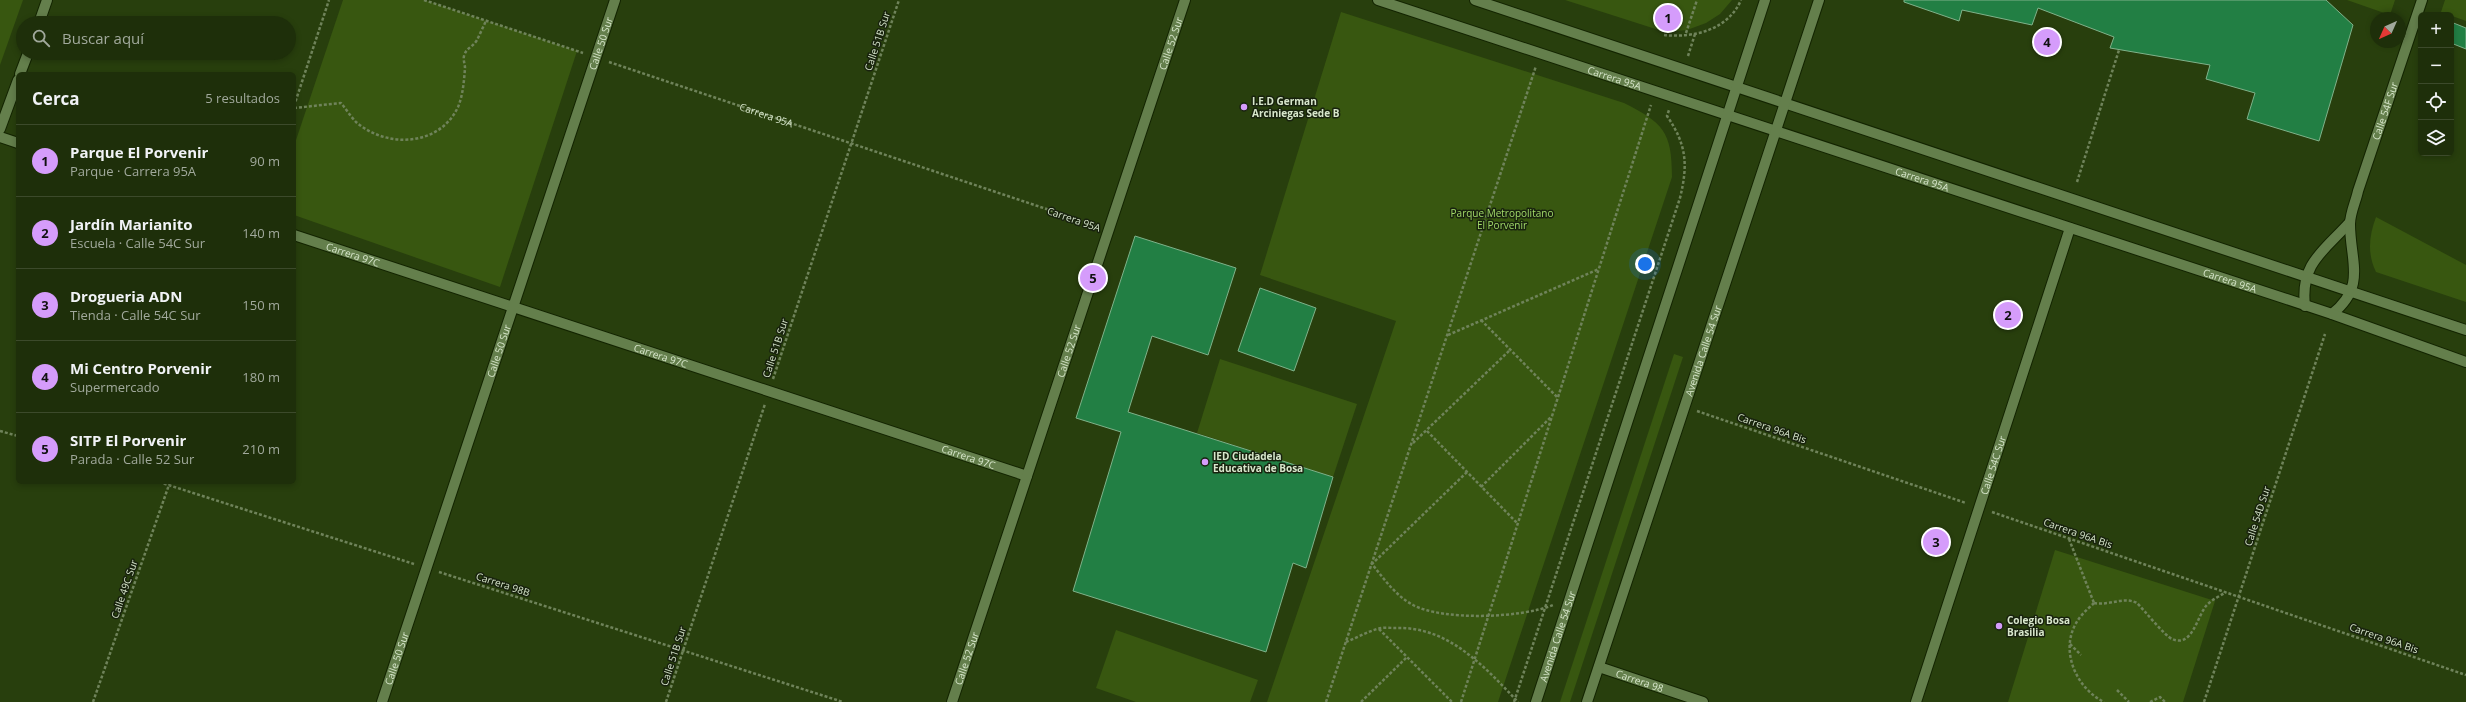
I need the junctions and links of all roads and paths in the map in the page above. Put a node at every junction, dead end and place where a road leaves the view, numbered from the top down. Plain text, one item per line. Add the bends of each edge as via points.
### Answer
1 (47, 0) edge
2 (330, 0) edge
3 (424, 0) edge
4 (615, 0) edge
5 (898, 0) edge
6 (1185, 0) edge
7 (1378, 0) edge
8 (1475, 0) edge
9 (1697, 0) edge
10 (1741, 0) edge
11 (1765, 0) edge
12 (1819, 0) edge
13 (2422, 0) edge
14 (41, 16) edge
15 (486, 21) junction
16 (1686, 33) dead end
17 (1664, 35) dead end
18 (2119, 50) dead end
19 (595, 57) junction
20 (25, 60) edge
21 (1536, 64) dead end
22 (21, 72) edge
23 (16, 85) edge
24 (1737, 87) junction
25 (296, 101) edge
26 (1785, 103) junction
27 (1651, 105) dead end
28 (296, 107) edge
29 (1728, 115) junction
30 (1667, 116) dead end
31 (0, 129) edge
32 (1776, 131) junction
33 (0, 137) edge
34 (16, 142) edge
35 (851, 144) junction
36 (2077, 182) dead end
37 (2350, 222) junction
38 (2070, 228) junction
39 (1109, 230) junction
40 (296, 236) edge
41 (1599, 269) junction
42 (2306, 276) junction
43 (2352, 291) junction
44 (2305, 306) junction
45 (512, 308) junction
46 (2332, 314) junction
47 (1481, 320) junction
48 (2466, 330) edge
49 (2325, 334) dead end
50 (1448, 335) junction
51 (1510, 350) junction
52 (2466, 362) edge
53 (769, 392) junction
54 (1558, 398) junction
55 (1685, 407) junction
56 (1552, 416) junction
57 (0, 431) edge
58 (1427, 431) junction
59 (16, 435) edge
60 (1412, 444) junction
61 (1467, 472) junction
62 (1028, 476) junction
63 (169, 484) edge
64 (1481, 487) junction
65 (1979, 508) junction
66 (1518, 524) junction
67 (2069, 539) junction
68 (1372, 564) junction
69 (426, 568) junction
70 (2226, 592) junction
71 (2238, 597) junction
72 (1570, 598) junction
73 (2094, 603) junction
74 (1545, 609) junction
75 (1489, 615) junction
76 (1378, 629) junction
77 (1346, 642) junction
78 (2070, 644) junction
79 (683, 651) junction
80 (2081, 655) dead end
81 (1407, 657) junction
82 (1475, 660) junction
83 (1599, 667) junction
84 (2466, 675) edge
85 (2117, 690) dead end
86 (1515, 701) edge
87 (93, 702) edge
88 (382, 702) edge
89 (666, 702) edge
90 (843, 702) edge
91 (952, 702) edge
92 (1326, 702) edge
93 (1361, 702) edge
94 (1452, 702) edge
95 (1461, 702) edge
96 (1518, 702) edge
97 (1536, 702) edge
98 (1587, 702) edge
99 (1703, 702) edge
100 (1916, 702) edge
101 (2104, 702) edge
102 (2129, 702) edge
103 (2150, 702) edge
104 (2165, 702) edge
105 (2204, 702) edge

1 - 14 street
2 - 25 path
3 - 15 path, Carrera 95A
4 - 19 street, Calle 50 Sur
5 - 35 path, Calle 51B Sur
6 - 39 street, Calle 52 Sur
7 - 29 street, Carrera 95A
8 - 24 street
9 - 16 path
10 - 17 path via 1726,20 1704,32
11 - 24 street, Avenida Calle 54 Sur
12 - 26 street, Avenida Calle 54 Sur
13 - 37 street, Calle 54F Sur via 2358,190
15 - 19 path, Carrera 95A
15 - 28 path via 476,42 466,49 463,58 463,86 458,106 448,124 431,135 409,140 393,138 370,130 356,122 341,103
18 - 36 path
19 - 35 path, Carrera 95A
19 - 45 street, Calle 50 Sur
20 - 22 street
21 - 50 path
23 - 31 street
24 - 26 street
24 - 29 street, Avenida Calle 54 Sur
26 - 32 street, Avenida Calle 54 Sur
26 - 42 street
27 - 41 path
29 - 32 street, Carrera 95A
29 - 72 street, Avenida Calle 54 Sur
30 - 74 path via 1681,140 1685,157 1686,172 1680,198
32 - 38 street, Carrera 95A
32 - 55 street, Avenida Calle 54 Sur
33 - 34 street
35 - 39 path, Carrera 95A
35 - 53 path, Calle 51B Sur
37 - 42 street via 2313,260
37 - 43 street, Calle 54F Sur via 2356,273
38 - 44 street, Carrera 95A
38 - 65 street, Calle 54C Sur
39 - 62 street, Calle 52 Sur
40 - 45 street, Carrera 97C
41 - 47 path
41 - 54 path
42 - 43 street
42 - 44 street
43 - 46 street, Calle 54F Sur via 2347,300
43 - 48 street
44 - 46 street, Carrera 95A
45 - 53 street, Carrera 97C
45 - 69 street, Calle 50 Sur
46 - 52 street, Carrera 95A
47 - 50 path
47 - 51 path
49 - 71 path, Calle 54D Sur
50 - 60 path
51 - 54 path
51 - 58 path
53 - 62 street, Carrera 97C
53 - 79 path, Calle 51B Sur
54 - 56 path
55 - 65 path, Carrera 96A Bis
55 - 83 street, Avenida Calle 54 Sur
56 - 64 path
56 - 66 path
57 - 59 path
58 - 60 path
58 - 61 path
60 - 68 path
61 - 64 path
61 - 68 path
62 - 91 street, Calle 52 Sur
63 - 69 path, Carrera 98B
63 - 87 path, Calle 49C Sur
64 - 66 path
65 - 67 path, Carrera 96A Bis
65 - 100 street, Calle 54C Sur
66 - 75 path
67 - 70 path, Carrera 96A Bis
67 - 73 path
68 - 75 path via 1395,592 1413,605 1432,613
68 - 77 path
69 - 79 path, Carrera 98B
69 - 88 street, Calle 50 Sur
70 - 71 path, Carrera 96A Bis
70 - 73 path via 2207,605 2199,616 2193,632 2180,640 2171,639 2132,600 2103,605
71 - 84 path, Carrera 96A Bis
71 - 105 path, Calle 54D Sur
72 - 74 path
72 - 97 street, Avenida Calle 54 Sur
73 - 78 path via 2080,617
74 - 75 path
74 - 86 path
75 - 82 path
76 - 77 path
76 - 81 path
76 - 82 path via 1429,631
77 - 92 path
78 - 80 path
78 - 101 path via 2072,668 2080,684
79 - 89 path, Calle 51B Sur
79 - 90 path, Carrera 98B
81 - 93 path
81 - 94 path
82 - 86 path
82 - 95 path
83 - 98 street, Avenida Calle 54 Sur
83 - 99 street, Carrera 98
85 - 102 path
86 - 96 path
103 - 104 path via 2160,697

